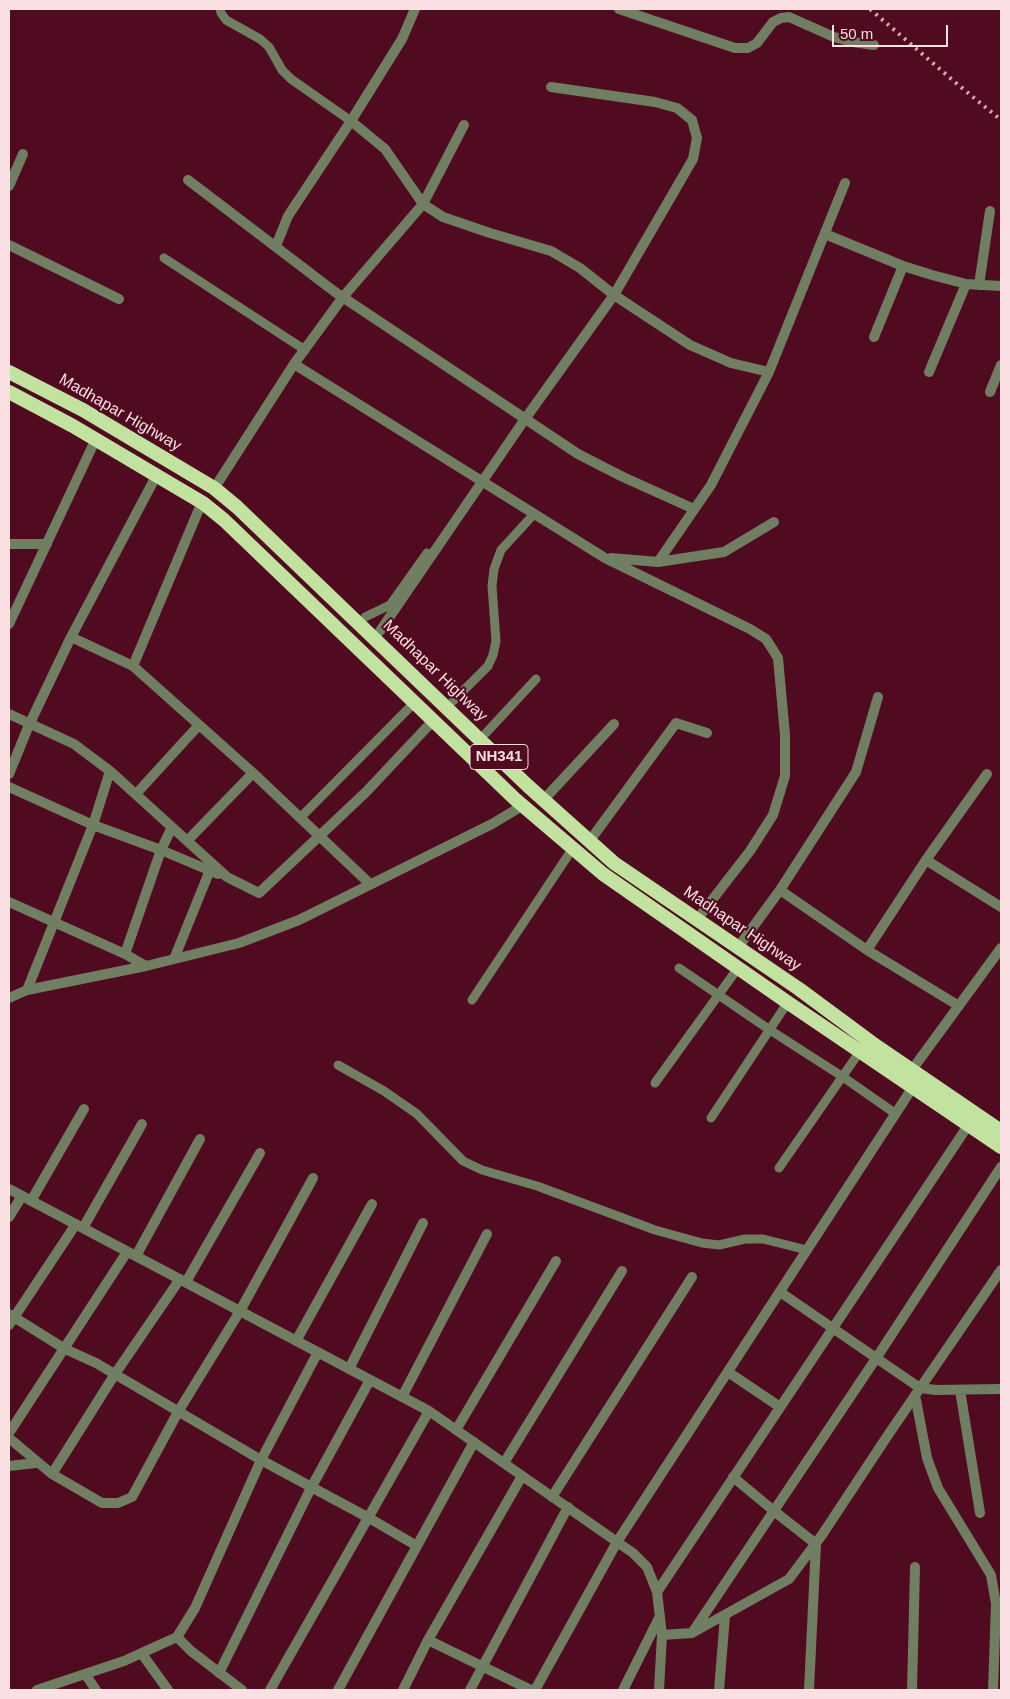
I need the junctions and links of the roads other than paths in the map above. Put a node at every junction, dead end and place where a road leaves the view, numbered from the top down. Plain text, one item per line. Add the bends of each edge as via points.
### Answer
1 (220, 9) edge
2 (415, 9) edge
3 (619, 9) edge
4 (874, 45) dead end
5 (551, 87) dead end
6 (351, 121) junction
7 (464, 125) dead end
8 (23, 154) dead end
9 (188, 180) dead end
10 (845, 183) dead end
11 (9, 186) edge
12 (423, 204) junction
13 (990, 211) dead end
14 (825, 234) junction
15 (9, 245) edge
16 (276, 246) junction
17 (164, 258) dead end
18 (903, 266) junction
19 (966, 284) junction
20 (979, 285) junction
21 (1001, 286) edge
22 (614, 295) junction
23 (343, 297) junction
24 (119, 299) dead end
25 (874, 337) dead end
26 (305, 350) junction
27 (294, 364) junction
28 (1001, 365) edge
29 (9, 372) edge
30 (768, 372) junction
31 (929, 372) dead end
32 (9, 392) edge
33 (990, 392) dead end
34 (525, 419) junction
35 (93, 445) dead end
36 (154, 480) dead end
37 (219, 481) dead end
38 (481, 481) junction
39 (199, 509) dead end
40 (694, 509) junction
41 (534, 514) junction
42 (774, 522) dead end
43 (9, 544) edge
44 (47, 544) junction
45 (605, 558) junction
46 (658, 562) junction
47 (365, 617) dead end
48 (9, 624) edge
49 (380, 631) dead end
50 (71, 637) junction
51 (133, 666) junction
52 (536, 680) dead end
53 (878, 697) dead end
54 (453, 701) dead end
55 (410, 707) dead end
56 (9, 714) edge
57 (30, 724) junction
58 (614, 724) dead end
59 (199, 725) junction
60 (429, 725) dead end
61 (486, 733) dead end
62 (707, 733) dead end
63 (110, 771) junction
64 (254, 773) junction
65 (9, 774) edge
66 (987, 774) dead end
67 (9, 787) edge
68 (136, 794) junction
69 (549, 794) dead end
70 (517, 810) dead end
71 (301, 817) junction
72 (93, 825) junction
73 (172, 828) junction
74 (320, 835) junction
75 (594, 835) dead end
76 (187, 841) junction
77 (162, 850) junction
78 (569, 854) dead end
79 (926, 860) junction
80 (210, 870) junction
81 (227, 877) junction
82 (370, 884) junction
83 (780, 890) junction
84 (9, 902) edge
85 (1001, 907) edge
86 (702, 913) dead end
87 (54, 923) junction
88 (742, 942) dead end
89 (1001, 948) edge
90 (867, 950) junction
91 (125, 954) junction
92 (174, 959) junction
93 (146, 966) junction
94 (679, 968) dead end
95 (735, 972) dead end
96 (27, 990) junction
97 (719, 994) junction
98 (9, 998) edge
99 (472, 1000) dead end
100 (959, 1006) junction
101 (784, 1008) dead end
102 (770, 1030) junction
103 (856, 1057) dead end
104 (917, 1063) dead end
105 (338, 1066) dead end
106 (843, 1076) junction
107 (655, 1083) dead end
108 (909, 1093) dead end
109 (84, 1109) dead end
110 (896, 1114) junction
111 (711, 1118) dead end
112 (142, 1124) dead end
113 (965, 1130) dead end
114 (1001, 1131) edge
115 (200, 1139) dead end
116 (1001, 1147) edge
117 (260, 1153) dead end
118 (1001, 1167) edge
119 (780, 1168) dead end
120 (313, 1178) dead end
121 (9, 1189) edge
122 (27, 1198) junction
123 (372, 1204) dead end
124 (9, 1217) edge
125 (423, 1224) dead end
126 (80, 1226) junction
127 (487, 1234) dead end
128 (807, 1250) junction
129 (132, 1254) junction
130 (556, 1261) dead end
131 (1001, 1270) edge
132 (622, 1271) dead end
133 (692, 1277) dead end
134 (183, 1281) junction
135 (780, 1292) junction
136 (240, 1311) junction
137 (10, 1319) edge
138 (833, 1328) junction
139 (296, 1341) junction
140 (65, 1349) junction
141 (318, 1352) junction
142 (877, 1357) junction
143 (349, 1369) junction
144 (728, 1372) junction
145 (115, 1374) junction
146 (370, 1380) junction
147 (1001, 1389) edge
148 (960, 1390) junction
149 (918, 1391) junction
150 (402, 1397) junction
151 (780, 1407) junction
152 (428, 1411) junction
153 (178, 1412) junction
154 (456, 1430) junction
155 (9, 1434) edge
156 (9, 1438) edge
157 (474, 1442) junction
158 (261, 1460) junction
159 (36, 1463) junction
160 (504, 1463) junction
161 (9, 1466) edge
162 (52, 1474) junction
163 (522, 1476) junction
164 (733, 1478) junction
165 (311, 1488) junction
166 (552, 1497) junction
167 (568, 1507) junction
168 (774, 1512) junction
169 (980, 1513) dead end
170 (369, 1518) junction
171 (617, 1542) junction
172 (816, 1544) junction
173 (417, 1546) junction
174 (915, 1567) dead end
175 (657, 1592) junction
176 (661, 1615) junction
177 (725, 1616) junction
178 (692, 1633) junction
179 (662, 1636) junction
180 (177, 1637) junction
181 (428, 1640) junction
182 (142, 1654) junction
183 (482, 1667) junction
184 (218, 1673) junction
185 (85, 1674) junction
186 (37, 1690) edge
187 (96, 1690) edge
188 (168, 1690) edge
189 (242, 1690) edge
190 (270, 1690) edge
191 (338, 1690) edge
192 (403, 1690) edge
193 (470, 1690) edge
194 (533, 1690) edge
195 (623, 1690) edge
196 (659, 1690) edge
197 (719, 1690) edge
198 (809, 1690) edge
199 (912, 1690) edge
200 (993, 1690) edge

1 - 6 lane via 226,20 269,47 291,79
2 - 6 street via 402,39
3 - 4 street via 735,48 748,48 757,43 773,22 790,17 834,37
5 - 22 street via 678,108 692,120 698,138 693,159
6 - 12 street via 386,149
6 - 16 street via 288,216
7 - 12 street
8 - 11 street
9 - 16 street
10 - 14 street
12 - 22 street via 443,217 551,251 580,268
12 - 23 street
13 - 20 street
14 - 18 street
14 - 30 street
15 - 24 street
16 - 23 street
17 - 26 lane
18 - 19 street
18 - 25 street
19 - 20 street
19 - 31 street
20 - 21 street
22 - 30 street via 690,346 731,363
22 - 34 street
23 - 26 street
23 - 34 street
26 - 27 street
27 - 37 street
27 - 38 street
28 - 33 street
29 - 114 highway, Madhapar Highway / NH341 via 83,410 214,488 542,799 614,863
30 - 40 street via 711,486
32 - 116 highway, Madhapar Highway / NH341 via 203,503 515,799 603,874
34 - 38 street
34 - 40 street via 622,478
35 - 44 street
36 - 50 street
38 - 41 street
38 - 47 lane via 390,605
38 - 49 street
39 - 51 street
40 - 46 street
41 - 45 street
41 - 54 lane via 501,550 494,569 496,641 493,655 488,666
42 - 46 street via 724,552
43 - 44 street
44 - 48 street
45 - 46 street
45 - 86 street via 750,628 766,639 778,658 785,776 773,815
50 - 51 street
50 - 57 street
51 - 59 street
52 - 61 lane
53 - 83 street via 856,772
55 - 71 lane
56 - 57 street
57 - 63 street via 74,744
57 - 65 street
58 - 69 street
59 - 64 street
59 - 68 street
60 - 74 street
62 - 75 street via 676,723
63 - 68 street
63 - 72 street
64 - 71 street
64 - 76 street
66 - 79 street
67 - 72 street
68 - 73 street
70 - 82 street
71 - 74 street
72 - 77 street
72 - 87 street
73 - 76 street
73 - 77 street
74 - 81 street via 259,893
74 - 82 street
76 - 81 street
77 - 80 street
77 - 91 street
78 - 99 lane
79 - 85 street
79 - 90 street
80 - 81 street
80 - 92 street
82 - 92 street via 299,920 239,943
83 - 88 street
83 - 90 street
84 - 87 street
87 - 91 street
87 - 96 street
89 - 100 street
90 - 100 street
91 - 93 street
92 - 93 street
93 - 96 street
94 - 97 lane
95 - 97 lane
96 - 98 street
97 - 102 lane
97 - 107 lane
100 - 104 street
101 - 102 lane
102 - 106 lane
102 - 111 lane
103 - 106 lane
105 - 128 lane via 384,1091 417,1114 463,1161 482,1170 702,1243 719,1245 745,1239 763,1240
106 - 110 lane
106 - 119 lane
108 - 110 street
109 - 122 street
110 - 128 street
112 - 126 street
113 - 138 street
115 - 129 street
117 - 134 street
118 - 142 street
120 - 136 street
121 - 122 street
122 - 124 street
122 - 126 street
123 - 139 street
125 - 143 street
126 - 129 street
126 - 137 street
127 - 150 street
128 - 135 street
129 - 134 street
129 - 140 street
130 - 154 street
131 - 149 street
132 - 160 street
133 - 166 street
134 - 136 street
134 - 145 street
135 - 138 street
135 - 144 street
136 - 139 street
136 - 153 street
137 - 140 street
138 - 142 street
138 - 151 street
139 - 141 street
140 - 145 street
140 - 155 street
141 - 143 street
141 - 158 street
142 - 149 street
142 - 168 street
143 - 146 street
144 - 151 street
144 - 171 street
145 - 153 street
145 - 162 street
146 - 150 street
146 - 165 street
147 - 148 street
148 - 149 street
148 - 169 street
149 - 172 street
149 - 200 street via 927,1458 938,1488 991,1575 996,1604
150 - 152 street
151 - 164 street
152 - 154 street
152 - 170 street
153 - 158 street
153 - 162 street via 132,1496 118,1503 102,1503
154 - 157 street
156 - 159 street
157 - 160 street
157 - 173 street
158 - 165 street
158 - 180 street via 195,1608
159 - 161 street
159 - 162 street
160 - 163 street
163 - 166 street
163 - 181 street
164 - 168 street
164 - 175 street
165 - 170 street
165 - 184 street
166 - 167 street
167 - 171 street
167 - 183 street
168 - 172 street
168 - 178 street
170 - 173 street
170 - 190 street
171 - 175 street via 647,1567
171 - 194 street
172 - 177 street via 789,1579
172 - 198 street
173 - 191 street
174 - 199 street
175 - 176 street
176 - 179 street
176 - 195 street
177 - 178 street
177 - 197 street
178 - 179 street
179 - 196 street
180 - 182 street
180 - 184 street
181 - 183 street
181 - 192 street
182 - 185 street
182 - 188 street
183 - 193 street
183 - 194 street
184 - 189 street
185 - 186 street
185 - 187 street

